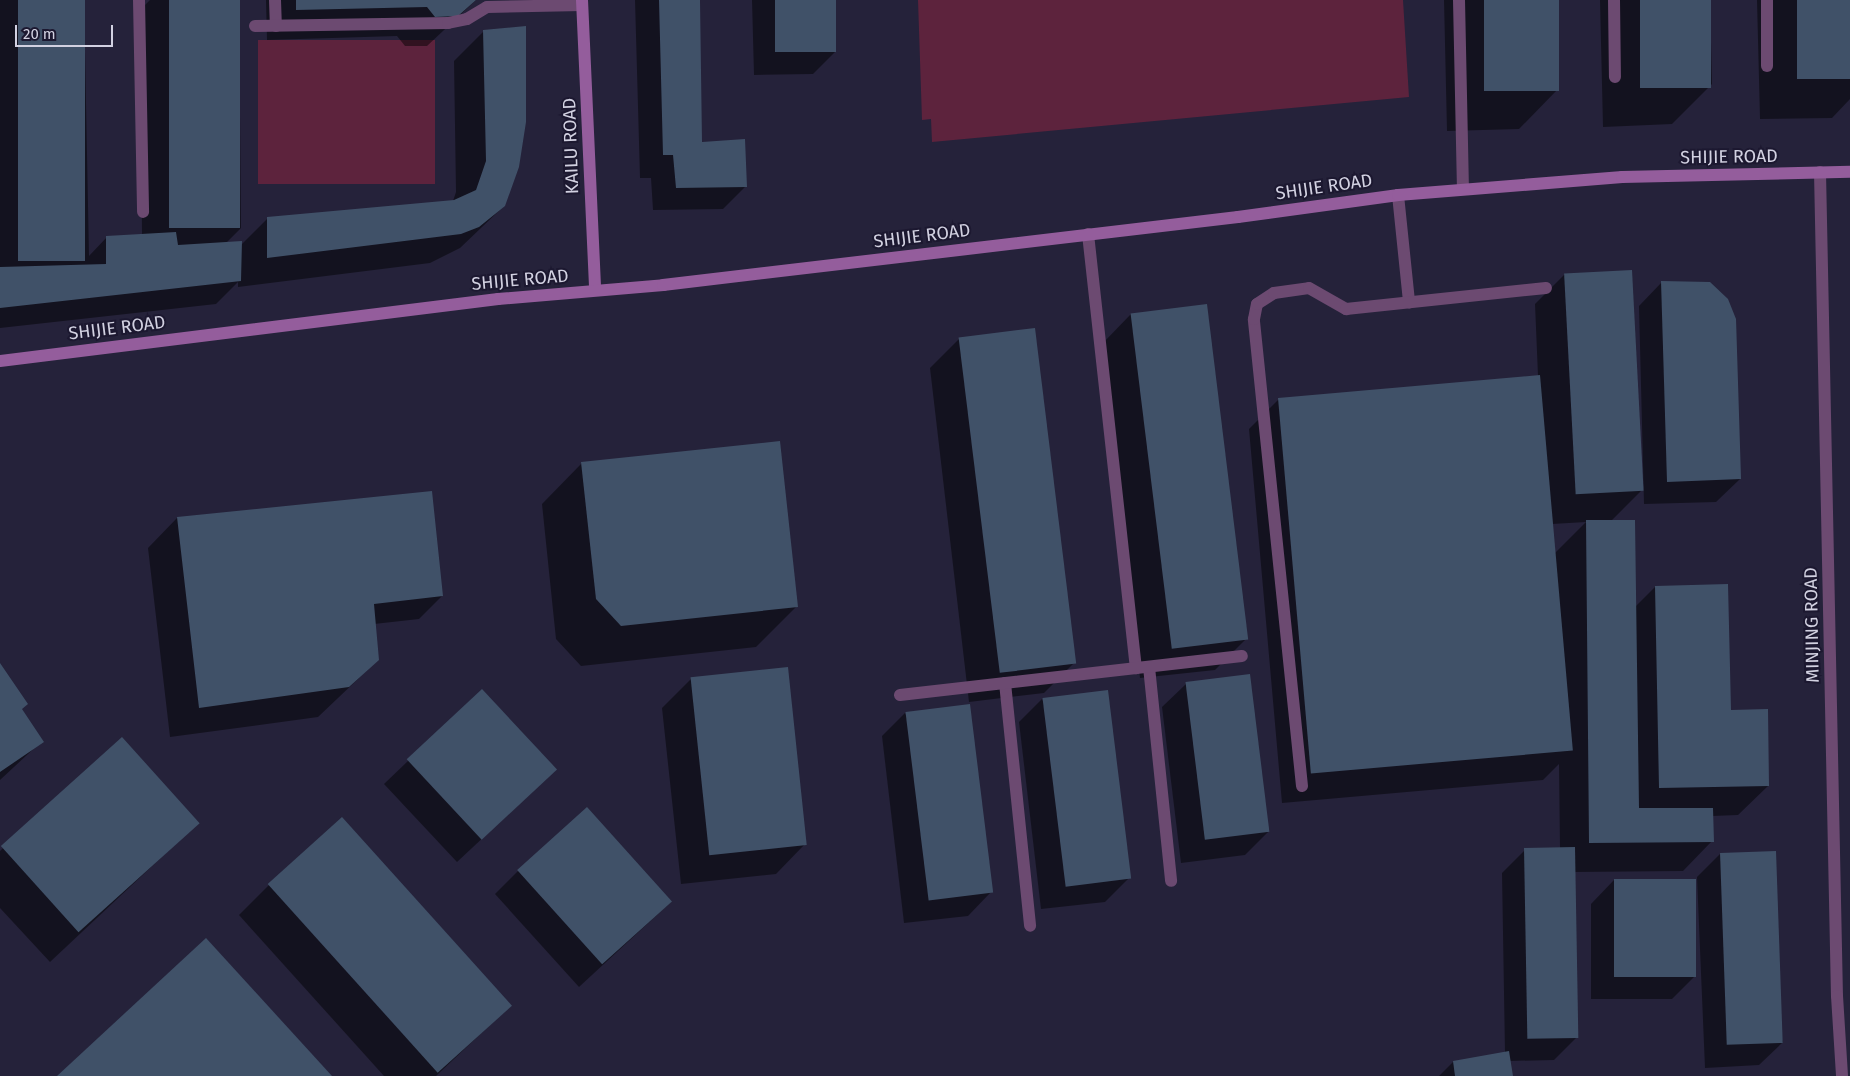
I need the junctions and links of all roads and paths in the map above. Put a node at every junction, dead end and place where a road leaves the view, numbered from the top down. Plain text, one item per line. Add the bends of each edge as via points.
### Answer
1 (139, 0) edge
2 (276, 0) edge
3 (1459, 0) edge
4 (1614, 0) edge
5 (1767, 0) edge
6 (582, 2) edge
7 (255, 26) dead end
8 (276, 26) junction
9 (1767, 66) dead end
10 (1616, 77) dead end
11 (1820, 172) junction
12 (1850, 172) edge
13 (1463, 189) junction
14 (1398, 195) junction
15 (143, 212) dead end
16 (1088, 234) junction
17 (1546, 288) dead end
18 (596, 290) junction
19 (1409, 302) junction
20 (0, 361) edge
21 (1242, 656) dead end
22 (1142, 668) junction
23 (1005, 683) junction
24 (900, 695) dead end
25 (1302, 786) dead end
26 (1171, 881) dead end
27 (1030, 926) dead end
28 (1842, 1076) edge

1 - 15 street
2 - 8 street
3 - 13 street
4 - 10 street
5 - 9 street
6 - 8 street via 487,7 467,18 448,23
6 - 18 street, KAILU ROAD
7 - 8 street
11 - 12 street, SHIJIE ROAD
11 - 13 street, SHIJIE ROAD via 1622,177
11 - 28 street, MINJING ROAD via 1837,987
13 - 14 street, SHIJIE ROAD
14 - 16 street, SHIJIE ROAD
14 - 19 street
16 - 18 street, SHIJIE ROAD
16 - 22 street
17 - 19 street
18 - 20 street, SHIJIE ROAD via 498,299
19 - 25 street via 1346,308 1309,288 1269,296 1257,304 1254,312
21 - 22 street
22 - 23 street
22 - 26 street
23 - 24 street
23 - 27 street

